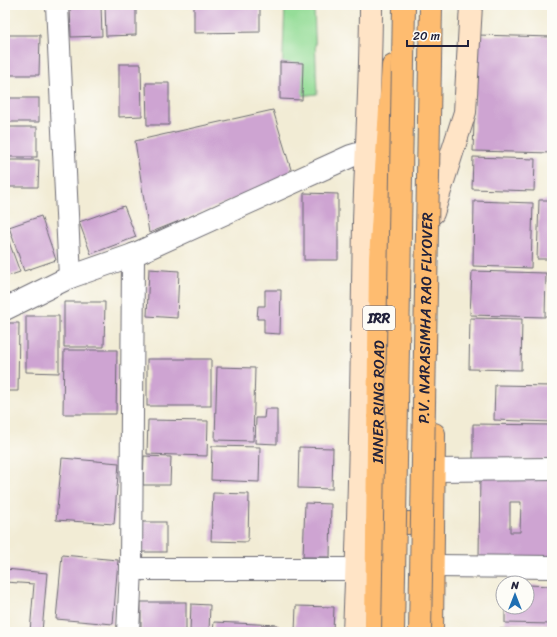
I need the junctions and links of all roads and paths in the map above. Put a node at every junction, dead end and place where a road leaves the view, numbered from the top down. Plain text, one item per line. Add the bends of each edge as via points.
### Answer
1 (57, 5) edge
2 (371, 5) edge
3 (398, 5) edge
4 (404, 5) edge
5 (431, 5) edge
6 (435, 5) edge
7 (471, 5) edge
8 (388, 146) junction
9 (366, 152) junction
10 (433, 213) junction
11 (133, 255) junction
12 (70, 278) junction
13 (5, 309) edge
14 (552, 469) edge
15 (434, 470) junction
16 (377, 523) junction
17 (433, 523) junction
18 (433, 566) junction
19 (552, 567) edge
20 (131, 569) junction
21 (367, 569) junction
22 (128, 632) edge
23 (354, 632) edge
24 (376, 632) edge
25 (393, 632) edge
26 (420, 632) edge
27 (432, 632) edge

1 - 12 street
2 - 9 street
3 - 8 main road, INNER RING ROAD / IRR
4 - 25 main road, P.V. NARASIMHA RAO FLYOVER, bridge
5 - 26 main road, P.V. NARASIMHA RAO FLYOVER, bridge
6 - 10 main road
7 - 10 street via 465,112
8 - 9 street
8 - 16 main road, INNER RING ROAD / IRR via 380,258
9 - 11 street via 351,156
9 - 21 street
10 - 15 main road
11 - 12 street
11 - 20 street
12 - 13 street
14 - 15 street
15 - 17 main road
16 - 17 main road
16 - 21 main road, INNER RING ROAD / IRR
17 - 18 main road
18 - 19 street
18 - 27 main road
20 - 21 street
20 - 22 street
21 - 23 street
21 - 24 main road, INNER RING ROAD / IRR

